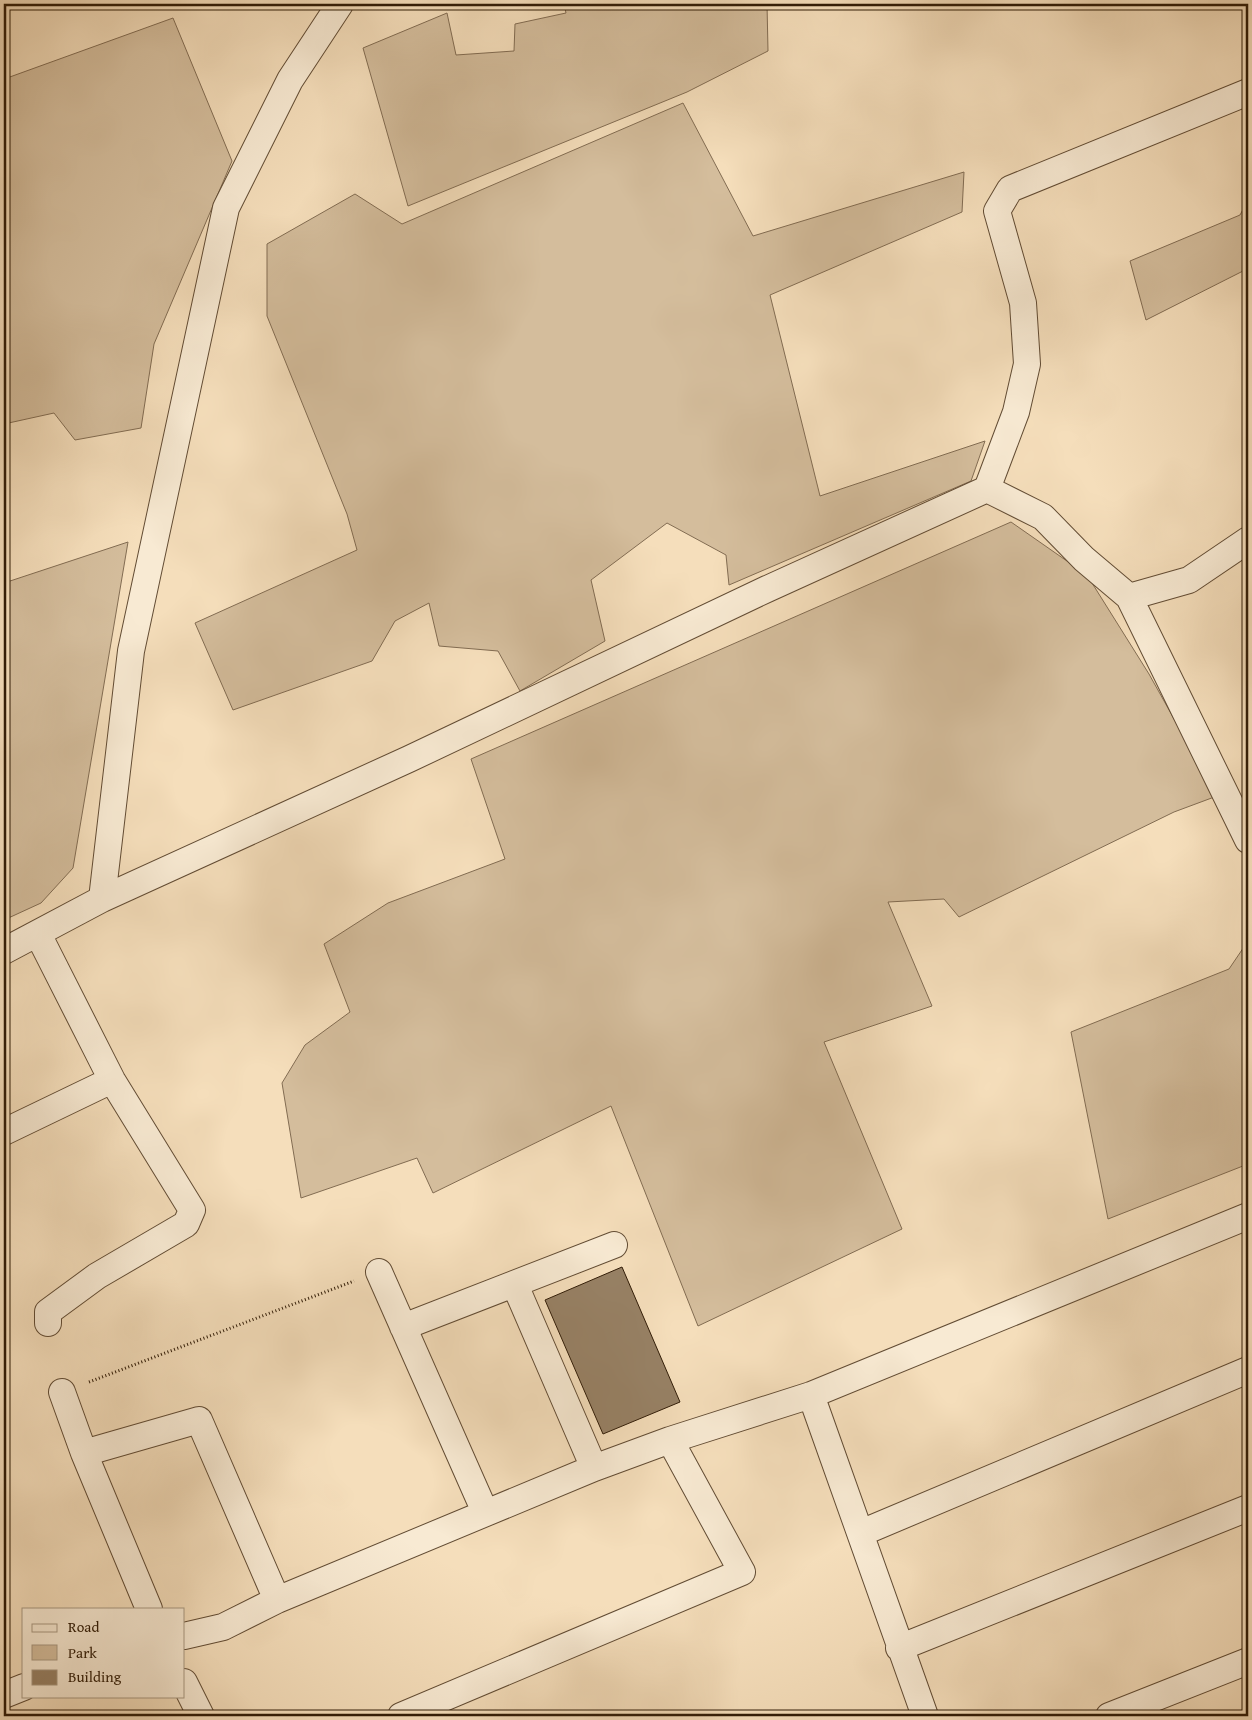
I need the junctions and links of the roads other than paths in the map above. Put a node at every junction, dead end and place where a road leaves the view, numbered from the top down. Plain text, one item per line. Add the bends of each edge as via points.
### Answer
1 (340, 4) edge
2 (1248, 92) edge
3 (987, 489) junction
4 (1248, 540) edge
5 (1129, 597) junction
6 (1248, 840) edge
7 (102, 900) junction
8 (38, 934) junction
9 (4, 951) edge
10 (112, 1080) junction
11 (4, 1132) edge
12 (1248, 1216) edge
13 (614, 1245) dead end
14 (378, 1272) road end
15 (515, 1285) junction
16 (48, 1323) dead end
17 (403, 1328) junction
18 (1248, 1370) edge
19 (62, 1392) road end
20 (812, 1395) junction
21 (670, 1440) junction
22 (84, 1453) junction
23 (594, 1468) junction
24 (1248, 1508) edge
25 (485, 1512) junction
26 (861, 1533) junction
27 (277, 1600) junction
28 (149, 1608) edge
29 (185, 1636) edge
30 (899, 1648) junction
31 (1248, 1661) edge
32 (185, 1684) edge
33 (22, 1688) edge
34 (4, 1696) edge
35 (202, 1716) edge
36 (401, 1716) edge
37 (925, 1716) edge
38 (1109, 1716) edge

1 - 7 street via 290,80 226,208 131,651
2 - 3 street via 1010,190 998,211 1023,303 1027,364 1016,412
3 - 5 street via 1043,517 1084,559
3 - 7 street
4 - 5 street via 1189,580
5 - 6 street
7 - 8 street
8 - 9 street
8 - 10 street
10 - 11 street
10 - 16 street via 192,1210 186,1224 97,1276 48,1312
12 - 20 street
13 - 15 street
14 - 17 street
15 - 17 street
15 - 23 street
17 - 25 street
18 - 26 street
19 - 22 street
20 - 21 street
20 - 26 street
21 - 23 street
21 - 36 street via 742,1572
22 - 27 street via 199,1420
22 - 28 street
23 - 25 street
24 - 30 street
25 - 27 street
26 - 30 street
27 - 29 street via 224,1627
30 - 37 street
31 - 38 street
32 - 35 street
33 - 34 street

